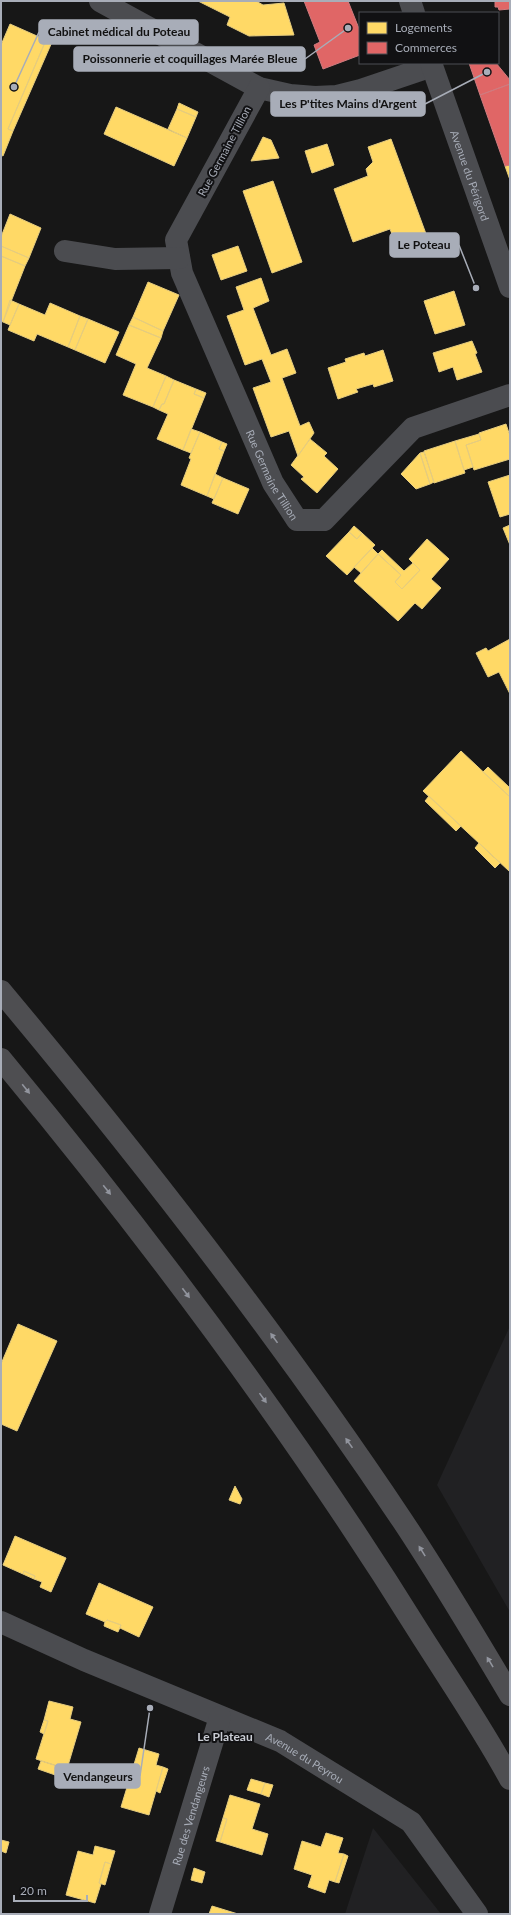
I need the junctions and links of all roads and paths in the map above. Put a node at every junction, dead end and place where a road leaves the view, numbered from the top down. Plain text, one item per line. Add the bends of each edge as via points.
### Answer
1 (100, 1) edge
2 (410, 1) edge
3 (414, 12) edge
4 (432, 65) edge
5 (259, 88) junction
6 (65, 251) dead end
7 (179, 258) junction
8 (510, 288) edge
9 (510, 395) edge
10 (1, 991) edge
11 (1, 1059) edge
12 (1, 1622) edge
13 (510, 1695) edge
14 (220, 1717) junction
15 (510, 1779) edge
16 (160, 1914) edge
17 (477, 1914) edge

1 - 5 street
2 - 3 street
4 - 5 street via 337,96 290,95
4 - 8 street, Avenue du Périgord
5 - 7 street, Rue Germaine Tillion via 176,240
6 - 7 street via 115,259
7 - 9 street, Rue Germaine Tillion via 182,273 273,483 297,520 324,520 412,428
13 -> 10 highway via 403,1522 244,1297 154,1180
11 -> 15 highway via 144,1237 292,1438 373,1558
12 - 14 street, Avenue du Peyrou
14 - 16 street, Rue des Vendangeurs
14 - 17 street, Avenue du Peyrou via 280,1741 411,1822

